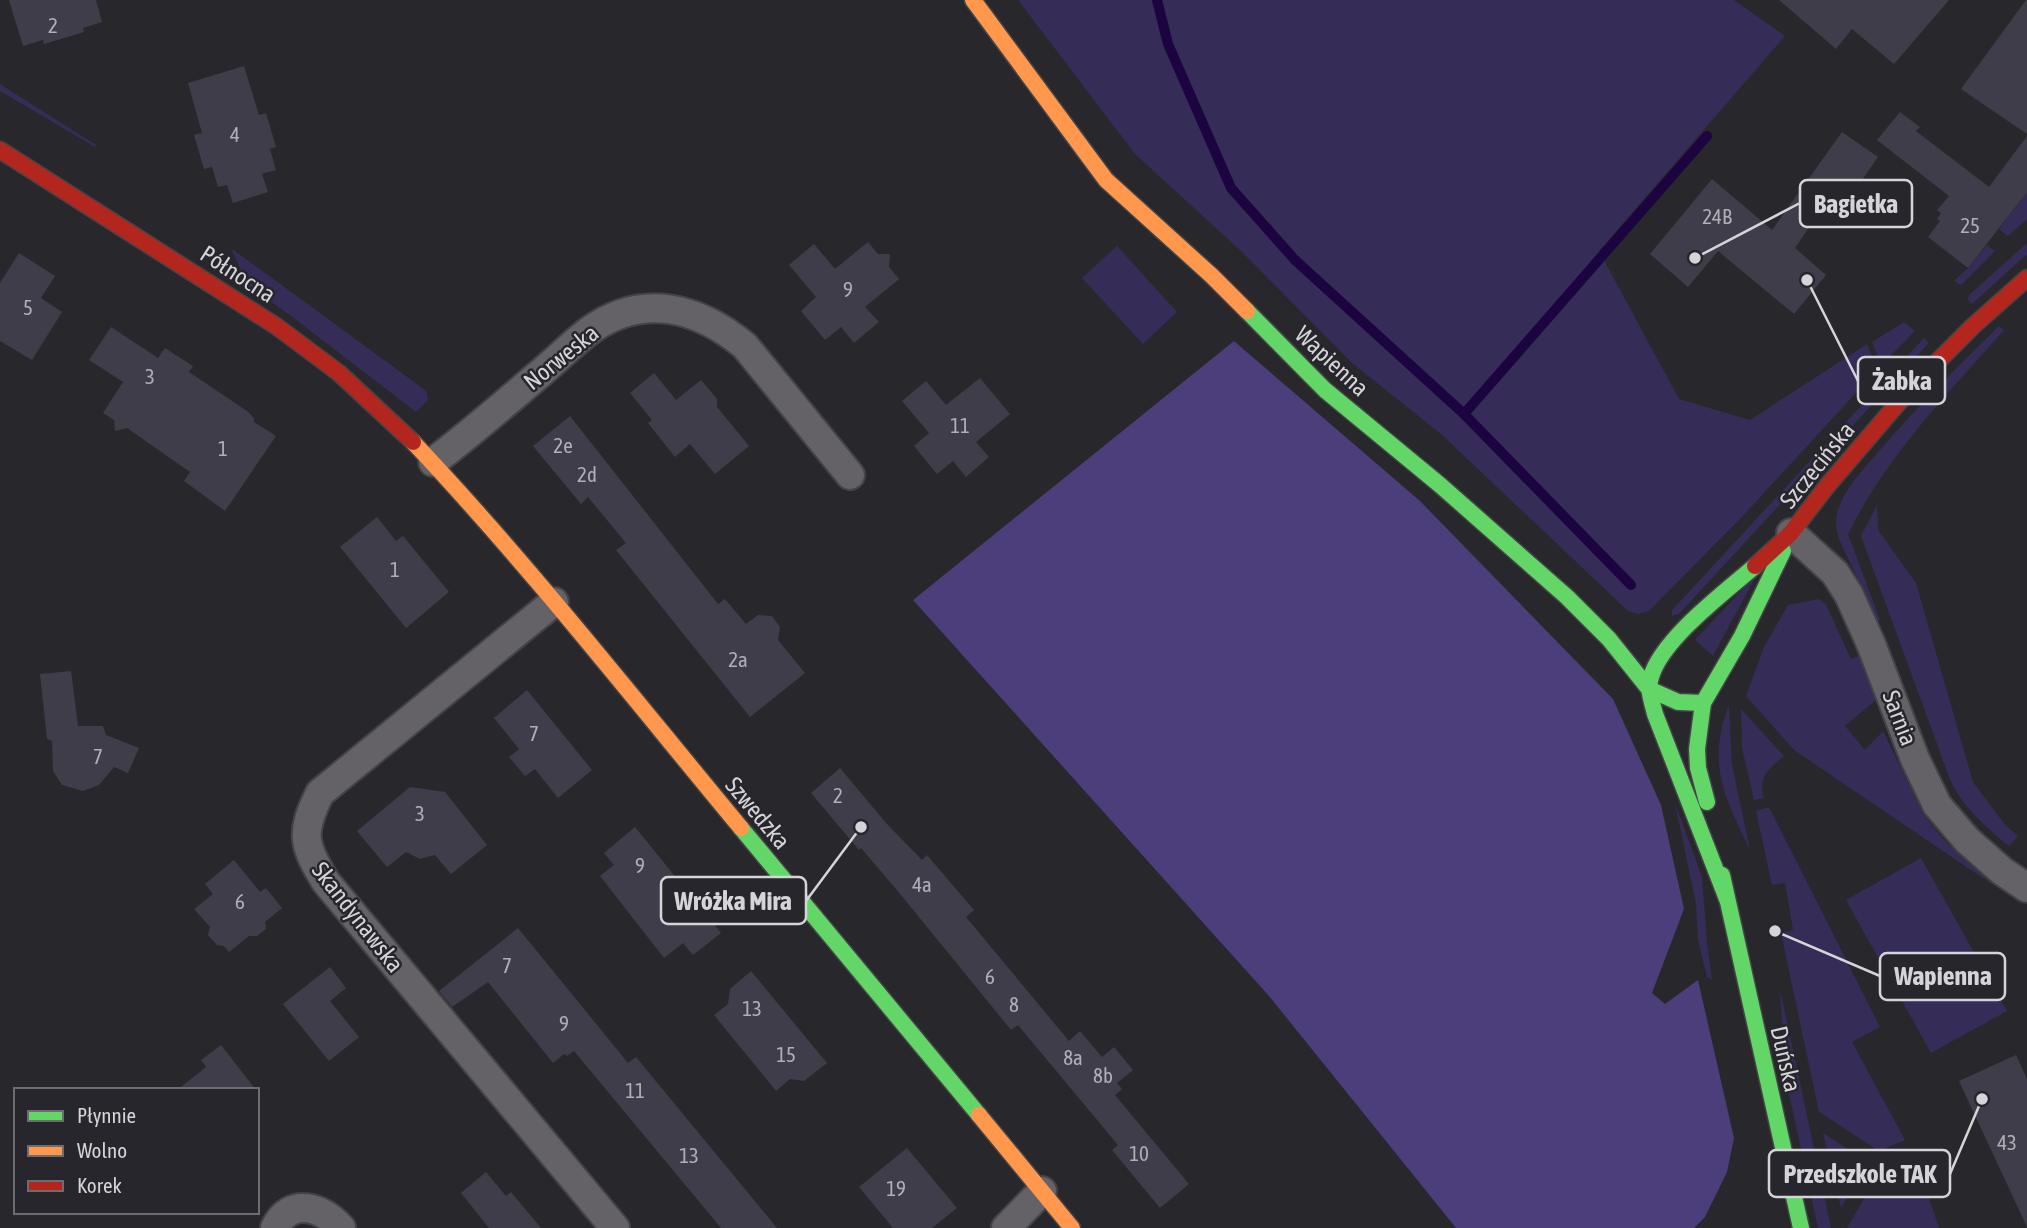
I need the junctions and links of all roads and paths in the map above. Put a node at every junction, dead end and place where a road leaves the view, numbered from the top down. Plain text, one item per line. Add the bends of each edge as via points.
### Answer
1 (973, 0) edge
2 (0, 150) edge
3 (2027, 278) edge
4 (433, 462) junction
5 (850, 475) dead end
6 (1791, 533) junction
7 (554, 602) junction
8 (1649, 689) junction
9 (1703, 703) junction
10 (2027, 888) edge
11 (1727, 899) junction
12 (1042, 1191) junction
13 (275, 1228) edge
14 (341, 1228) edge
15 (615, 1228) edge
16 (1006, 1228) edge
17 (1072, 1228) edge
18 (1801, 1228) edge

1 - 8 street, Wapienna via 1106,180 1212,276 1325,390 1567,597
2 - 4 street, Północna via 290,336 370,401
3 - 6 street, Szczecińska via 1911,388
4 - 5 street, Norweska via 590,331 626,312 665,308 703,318 745,346
4 - 7 street, Szwedzka
6 - 8 street, Szczecińska via 1659,658
6 - 9 street, Szczecińska via 1742,636
6 - 10 street, Sarnia via 1835,573 1849,595 1937,805 1967,840
7 - 12 street, Szwedzka
7 - 15 street, Skandynawska via 320,793 308,817 306,836 311,858 326,882
8 - 9 street, Wapienna via 1678,702
8 - 11 street, Duńska via 1662,738
9 - 11 street, Duńska via 1698,768
11 - 18 street, Duńska
12 - 16 street
12 - 17 street, Szwedzka
13 - 14 street via 295,1208 315,1208

